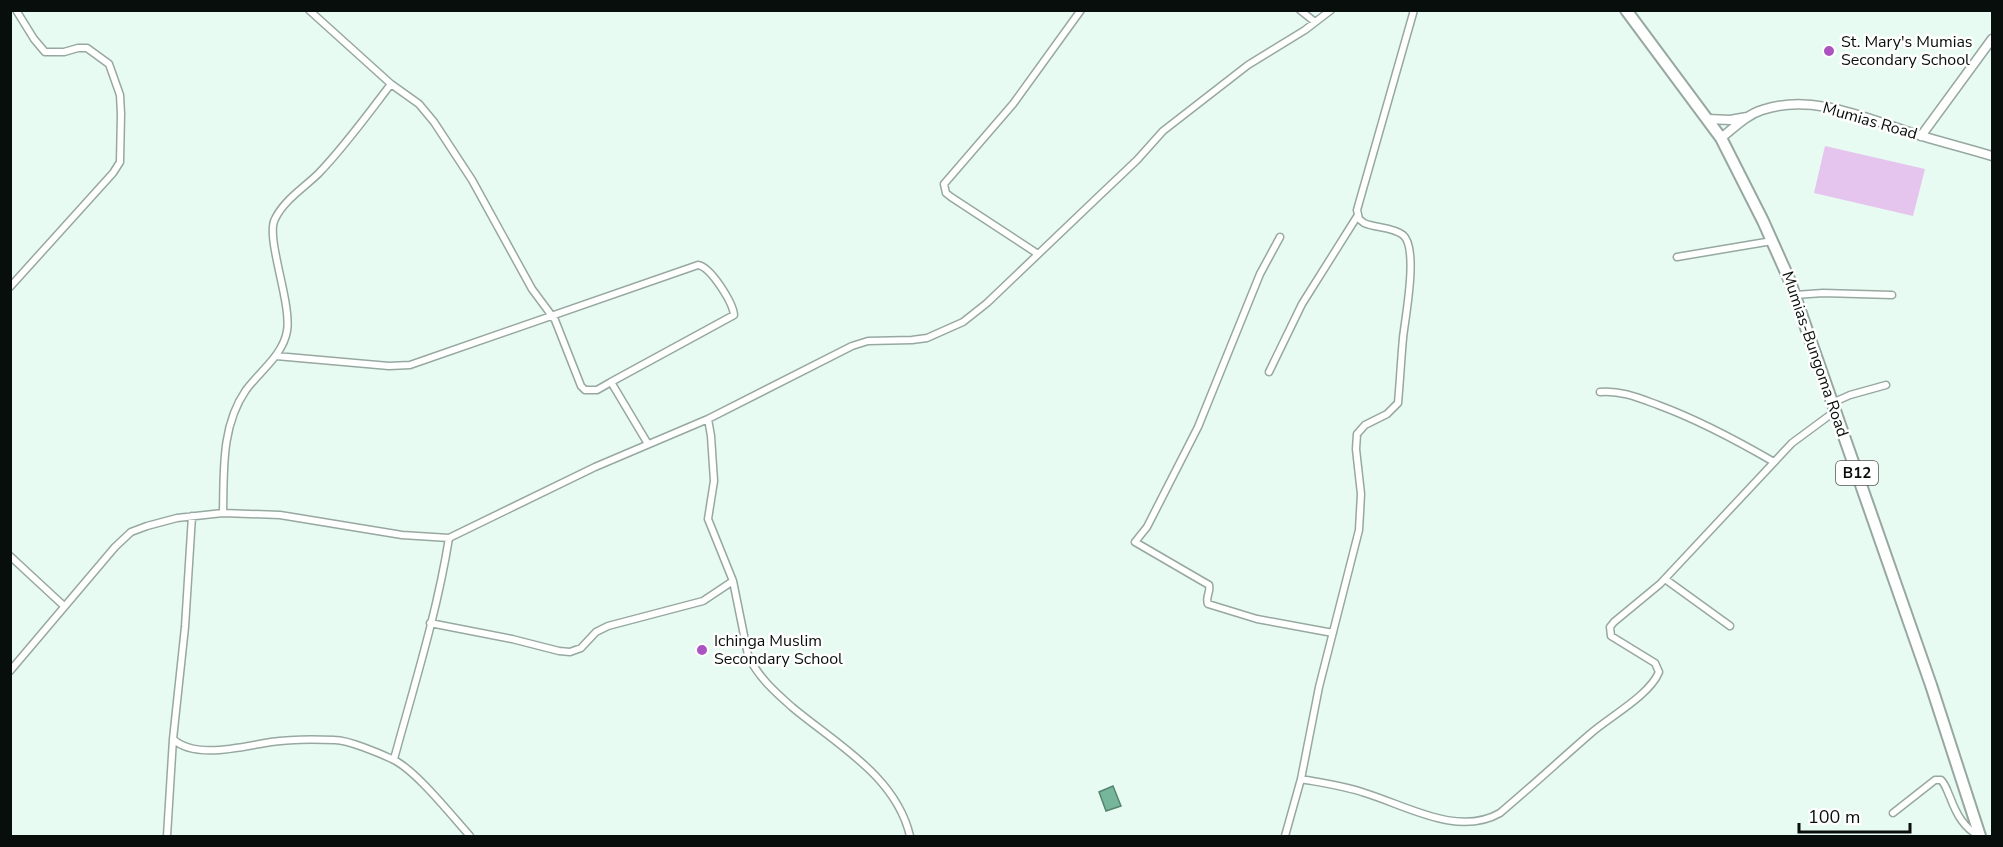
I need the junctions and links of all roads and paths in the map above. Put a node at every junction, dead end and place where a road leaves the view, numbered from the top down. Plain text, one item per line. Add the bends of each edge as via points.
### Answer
1 (16, 10) edge
2 (309, 10) edge
3 (1081, 10) edge
4 (1300, 10) edge
5 (1331, 10) edge
6 (1414, 10) edge
7 (1626, 10) edge
8 (1315, 22) junction
9 (1992, 39) edge
10 (391, 84) junction
11 (1748, 117) junction
12 (1708, 120) junction
13 (1921, 136) junction
14 (1721, 138) junction
15 (1992, 156) edge
16 (1358, 215) junction
17 (1280, 237) dead end
18 (1773, 241) junction
19 (1038, 254) junction
20 (1677, 257) dead end
21 (10, 286) edge
22 (1796, 294) junction
23 (1892, 296) dead end
24 (552, 316) junction
25 (276, 356) junction
26 (1269, 372) dead end
27 (611, 382) junction
28 (1886, 385) dead end
29 (1600, 392) dead end
30 (1833, 408) junction
31 (708, 419) junction
32 (648, 444) junction
33 (1774, 462) junction
34 (223, 513) junction
35 (192, 516) junction
36 (449, 538) junction
37 (10, 556) edge
38 (1665, 579) junction
39 (733, 581) junction
40 (64, 606) junction
41 (430, 623) junction
42 (1730, 626) dead end
43 (1333, 633) junction
44 (10, 670) edge
45 (173, 739) junction
46 (192, 749) junction
47 (171, 758) junction
48 (394, 759) junction
49 (1301, 779) junction
50 (1893, 813) dead end
51 (1980, 836) edge
52 (167, 837) edge
53 (470, 837) edge
54 (910, 837) edge
55 (1285, 837) edge

1 - 21 street via 45,52 87,48 109,64 120,95 121,139 120,162 113,172
2 - 10 street
3 - 19 street via 1013,104 944,184 951,197
4 - 8 street
5 - 8 street
6 - 16 street
7 - 12 highway, B12
8 - 19 street via 1248,65 1163,131
9 - 13 street
10 - 24 street via 419,104 434,122 472,180 532,289
10 - 25 street via 320,172 273,221 288,325
11 - 12 street, Mumias Road
11 - 13 street, Mumias Road via 1780,105 1815,105
11 - 14 street, Mumias Road
12 - 14 highway, Mumias-Bungoma Road / B12
13 - 15 street, Mumias Road
14 - 18 highway, Mumias-Bungoma Road / B12
16 - 26 street via 1302,304
16 - 43 street via 1364,223 1406,237 1410,288 1398,403 1357,434 1361,520
17 - 43 street via 1260,274 1198,427 1147,527 1135,542 1209,585 1208,604
18 - 20 street
18 - 22 highway, Mumias-Bungoma Road / B12
19 - 31 street via 987,303 954,327 927,338 868,341 852,346
22 - 23 street
22 - 30 highway, Mumias-Bungoma Road / B12
24 - 25 street via 410,365
24 - 27 street via 581,386 597,390
24 - 27 street via 698,265 707,268 734,315
25 - 34 street via 245,391 229,426
27 - 32 street
28 - 30 street via 1850,395
29 - 33 street via 1638,397 1693,418
30 - 33 street
30 - 51 highway, Mumias-Bungoma Road / B12
31 - 32 street
31 - 39 street via 714,481 708,519
32 - 36 street
33 - 38 street
34 - 35 street
34 - 36 street via 280,515 402,535
35 - 40 street via 130,532
35 - 45 street
36 - 41 street
37 - 40 street
38 - 42 street
38 - 49 street via 1614,622 1610,630 1616,641 1655,663 1659,670 1656,678 1500,813 1466,823 1351,789
39 - 41 street via 703,601 608,626 570,652
39 - 54 street via 752,664 780,697 886,786 896,800
40 - 44 street
41 - 48 street
43 - 49 street
45 - 46 street
45 - 47 street
46 - 47 street
46 - 48 street via 337,740
47 - 52 street
48 - 53 street
49 - 55 street
50 - 51 street via 1935,780 1941,780 1965,826

